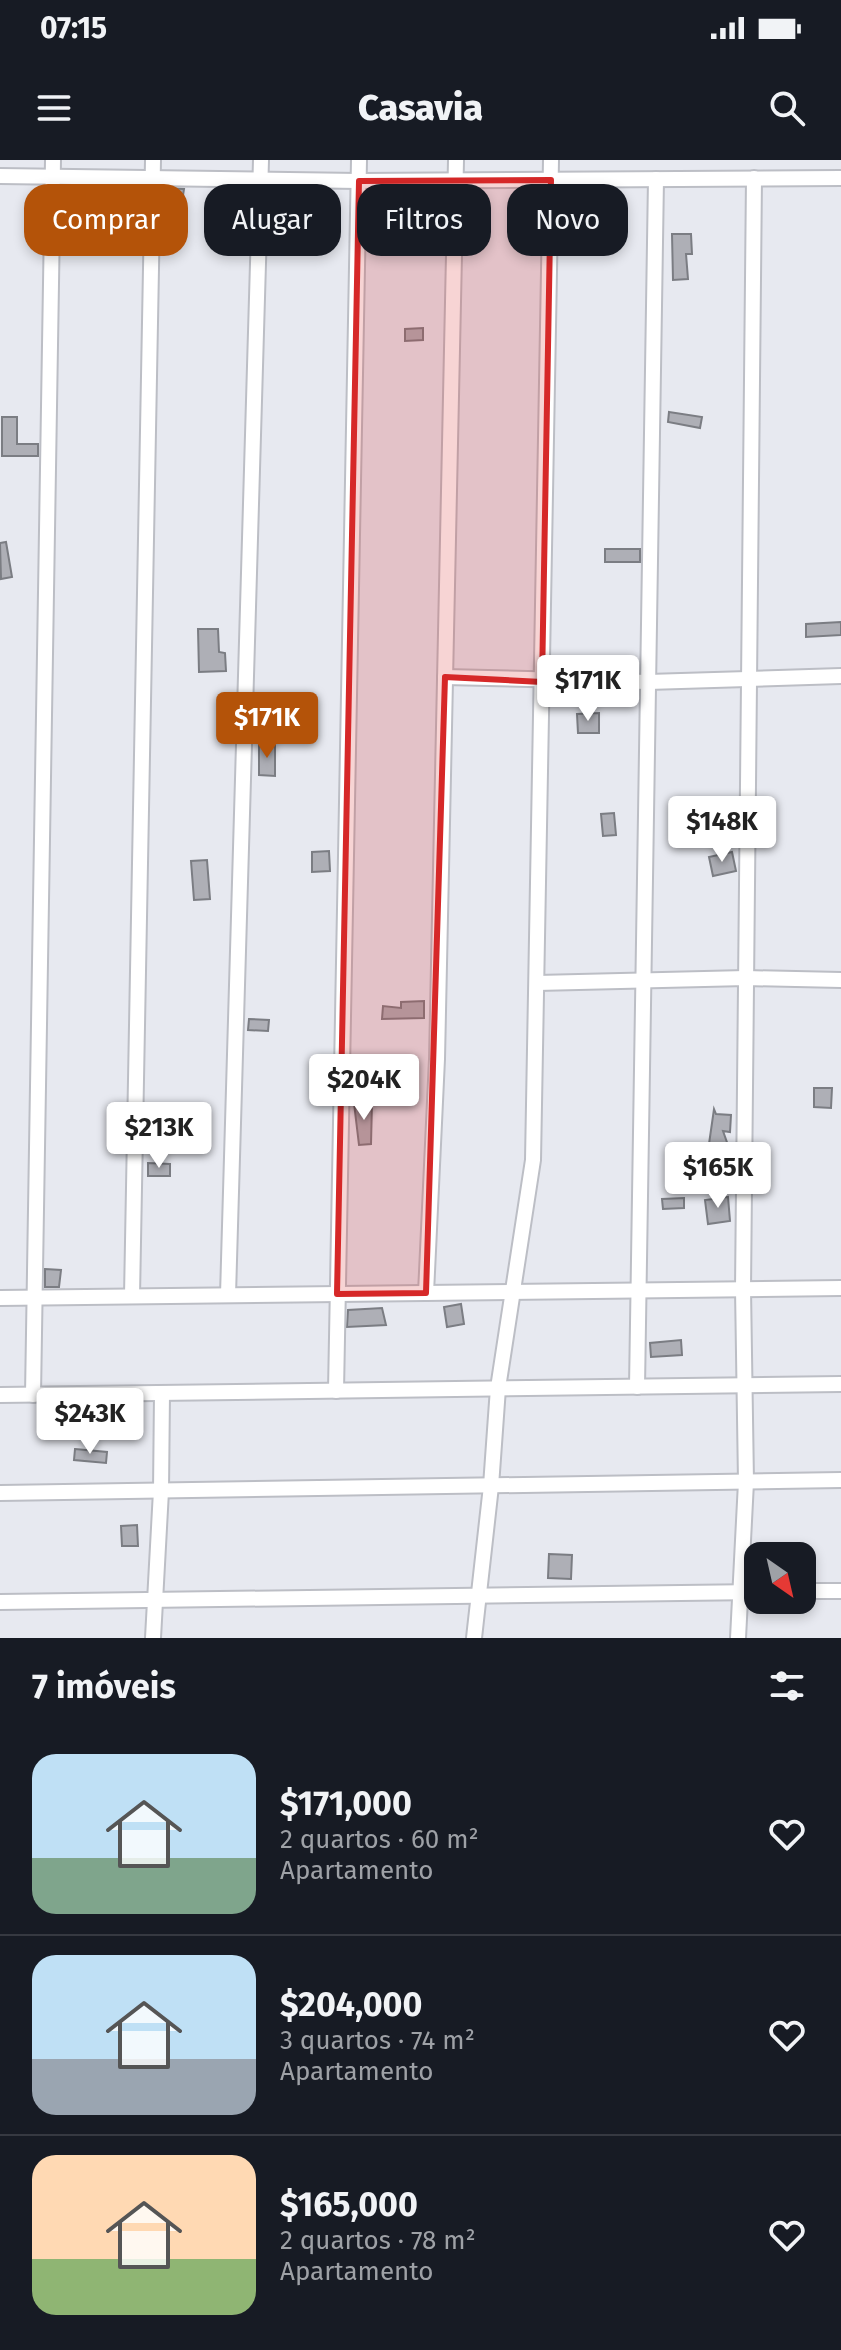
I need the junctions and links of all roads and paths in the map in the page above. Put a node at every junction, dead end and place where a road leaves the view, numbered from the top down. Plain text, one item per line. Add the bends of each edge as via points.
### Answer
1 (53, 160) edge
2 (153, 160) edge
3 (261, 160) edge
4 (359, 160) edge
5 (456, 160) edge
6 (551, 160) edge
7 (0, 176) edge
8 (52, 177) junction
9 (152, 178) junction
10 (754, 178) junction
11 (841, 178) edge
12 (260, 179) junction
13 (656, 179) junction
14 (455, 180) junction
15 (551, 180) junction
16 (359, 181) junction
17 (841, 676) edge
18 (445, 677) junction
19 (749, 677) junction
20 (542, 682) junction
21 (648, 682) junction
22 (746, 978) junction
23 (841, 980) edge
24 (643, 981) junction
25 (537, 983) junction
26 (841, 1288) edge
27 (743, 1289) junction
28 (639, 1290) junction
29 (512, 1292) junction
30 (426, 1293) junction
31 (337, 1294) junction
32 (228, 1295) junction
33 (132, 1296) junction
34 (34, 1297) junction
35 (0, 1298) edge
36 (841, 1384) edge
37 (745, 1385) junction
38 (637, 1387) junction
39 (498, 1388) junction
40 (336, 1391) junction
41 (162, 1393) junction
42 (0, 1395) edge
43 (33, 1395) junction
44 (841, 1480) edge
45 (746, 1482) junction
46 (491, 1486) junction
47 (161, 1491) junction
48 (0, 1493) edge
49 (816, 1591) edge
50 (841, 1591) edge
51 (742, 1592) junction
52 (479, 1595) junction
53 (155, 1600) junction
54 (0, 1602) edge
55 (153, 1638) edge
56 (474, 1638) edge
57 (738, 1638) edge

1 - 8 street
2 - 9 street
3 - 12 street
4 - 16 street
5 - 14 street
6 - 15 street
7 - 8 street
8 - 9 street
8 - 34 street
9 - 12 street
9 - 33 street
10 - 11 street
10 - 13 street
10 - 19 street
12 - 16 street
12 - 32 street
13 - 15 street
13 - 21 street
14 - 15 street
14 - 16 street
14 - 18 street
15 - 20 street
16 - 31 street
17 - 19 street
18 - 20 street
18 - 30 street
19 - 21 street
19 - 22 street
20 - 21 street
20 - 25 street
21 - 24 street
22 - 23 street
22 - 24 street
22 - 27 street
24 - 25 street
24 - 28 street
25 - 29 street via 533,1160
26 - 27 street
27 - 28 street
27 - 37 street
28 - 29 street
28 - 38 street
29 - 30 street
29 - 39 street
30 - 31 street
31 - 32 street
31 - 40 street
32 - 33 street
33 - 34 street
34 - 35 street
34 - 43 street
36 - 37 street
37 - 38 street
37 - 45 street
38 - 39 street
39 - 40 street
39 - 46 street
40 - 41 street
41 - 43 street
41 - 47 street
42 - 43 street
44 - 45 street
45 - 46 street
45 - 51 street
46 - 47 street
46 - 52 street
47 - 48 street
47 - 53 street
49 - 50 street
51 - 52 street
51 - 57 street
52 - 53 street
52 - 56 street
53 - 54 street
53 - 55 street

